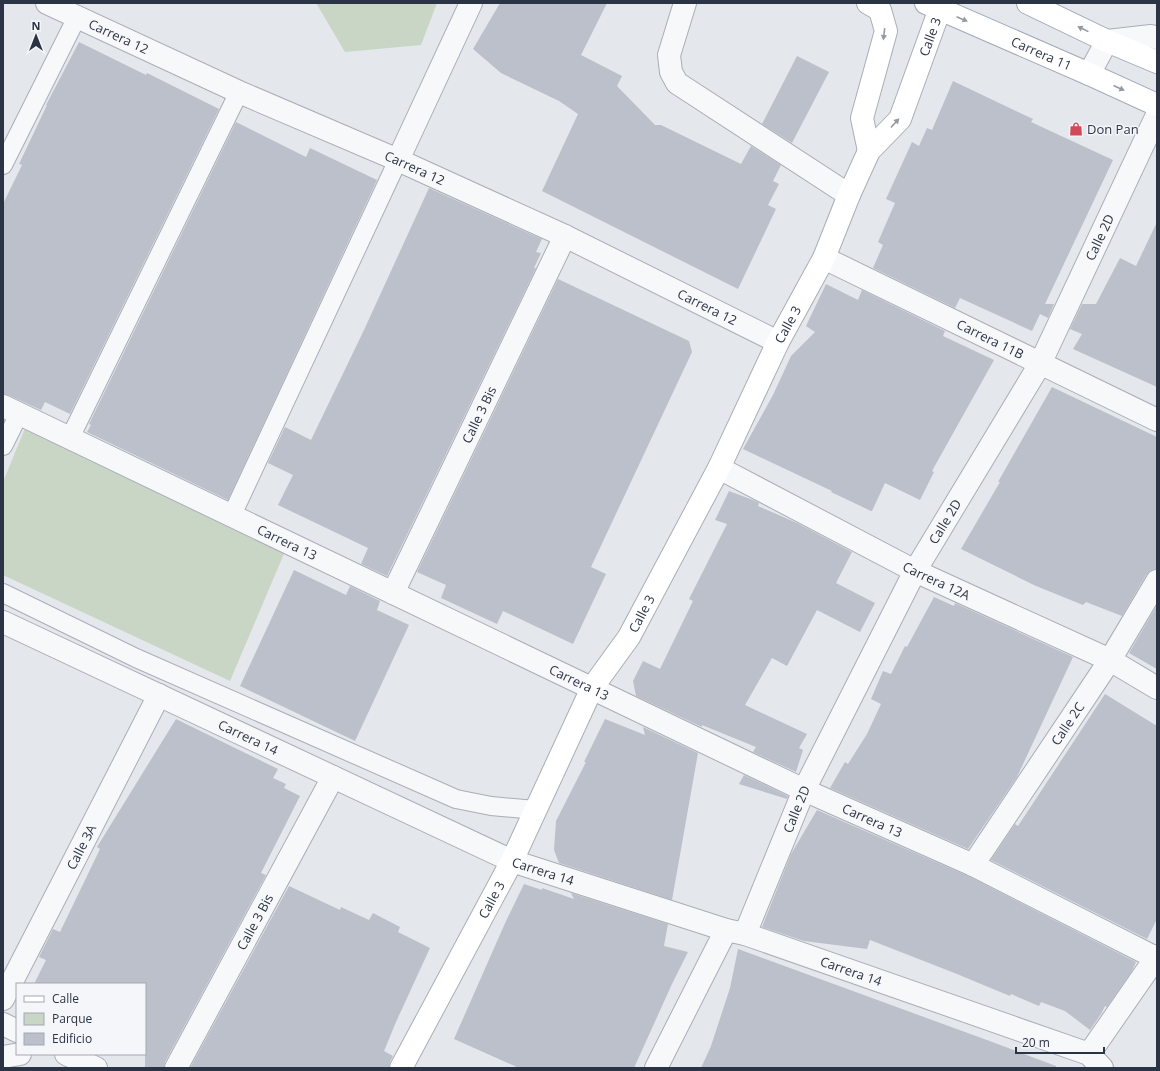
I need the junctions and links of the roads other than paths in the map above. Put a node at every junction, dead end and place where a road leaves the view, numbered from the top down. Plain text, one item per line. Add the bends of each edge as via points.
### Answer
1 (47, 3) edge
2 (471, 3) edge
3 (685, 3) edge
4 (868, 3) edge
5 (1028, 3) edge
6 (936, 5) edge
7 (77, 17) junction
8 (1157, 38) edge
9 (1107, 41) junction
10 (1157, 62) edge
11 (1089, 74) junction
12 (239, 92) junction
13 (1157, 105) edge
14 (1157, 115) edge
15 (869, 151) junction
16 (398, 160) junction
17 (3, 164) edge
18 (848, 195) junction
19 (565, 236) junction
20 (824, 258) junction
21 (778, 342) junction
22 (1040, 364) junction
23 (11, 410) edge
24 (1157, 420) edge
25 (70, 438) junction
26 (3, 446) edge
27 (719, 468) junction
28 (232, 516) junction
29 (915, 571) junction
30 (1157, 581) edge
31 (3, 593) edge
32 (394, 593) junction
33 (3, 622) edge
34 (1110, 660) junction
35 (592, 688) junction
36 (1157, 688) edge
37 (159, 695) junction
38 (334, 777) junction
39 (804, 790) junction
40 (536, 810) junction
41 (512, 861) junction
42 (974, 864) junction
43 (735, 932) junction
44 (1157, 959) edge
45 (3, 999) edge
46 (3, 1024) edge
47 (16, 1030) edge
48 (16, 1055) edge
49 (68, 1055) edge
50 (3, 1057) edge
51 (1095, 1061) edge
52 (96, 1068) edge
53 (176, 1068) edge
54 (401, 1068) edge
55 (656, 1068) edge

1 - 7 street, Carrera 12
2 - 16 street
3 - 18 street via 669,56 671,72 677,83
4 -> 15 main road via 880,10 886,31 862,118
9 -> 5 main road
6 -> 11 main road, Carrera 11
15 -> 6 main road, Calle 3 via 900,118
7 - 12 street, Carrera 12
7 - 17 lane
8 - 9 street via 1151,36
9 - 10 main road
9 - 11 street
11 -> 13 main road, Carrera 11
12 - 16 street, Carrera 12
12 - 25 lane
14 - 22 street, Calle 2D
15 - 18 main road, Calle 3
16 - 19 street, Carrera 12
16 - 28 lane
18 - 20 main road, Calle 3
19 - 21 street, Carrera 12
19 - 32 street, Calle 3 Bis
20 - 21 main road, Calle 3
20 - 22 street, Carrera 11B
21 - 27 main road, Calle 3
22 - 24 street, Carrera 11B
22 - 29 street, Calle 2D
23 - 25 street, Carrera 13
23 - 26 lane
25 - 28 street, Carrera 13
27 - 29 street, Carrera 12A
27 - 35 main road, Calle 3 via 629,637
28 - 32 street, Carrera 13
29 - 34 street, Carrera 12A
29 - 39 street, Calle 2D
30 - 34 street, Calle 2C
31 - 40 lane via 136,658 456,799 491,806
32 - 35 street, Carrera 13
33 - 37 street, Carrera 14
34 - 36 street, Carrera 12A
34 - 42 street, Calle 2C
35 - 39 street, Carrera 13
35 - 40 main road, Calle 3
37 - 38 street, Carrera 14
37 - 45 street, Calle 3A
38 - 41 street, Carrera 14
38 - 53 street, Calle 3 Bis
39 - 42 street, Carrera 13
39 - 43 street, Calle 2D
40 - 41 main road, Calle 3
41 - 43 street, Carrera 14
41 - 54 main road, Calle 3
42 - 44 street, Carrera 13
43 - 51 street, Carrera 14
43 - 55 street, Calle 2D
44 - 51 street
46 - 47 street
48 - 50 street
49 - 52 street

